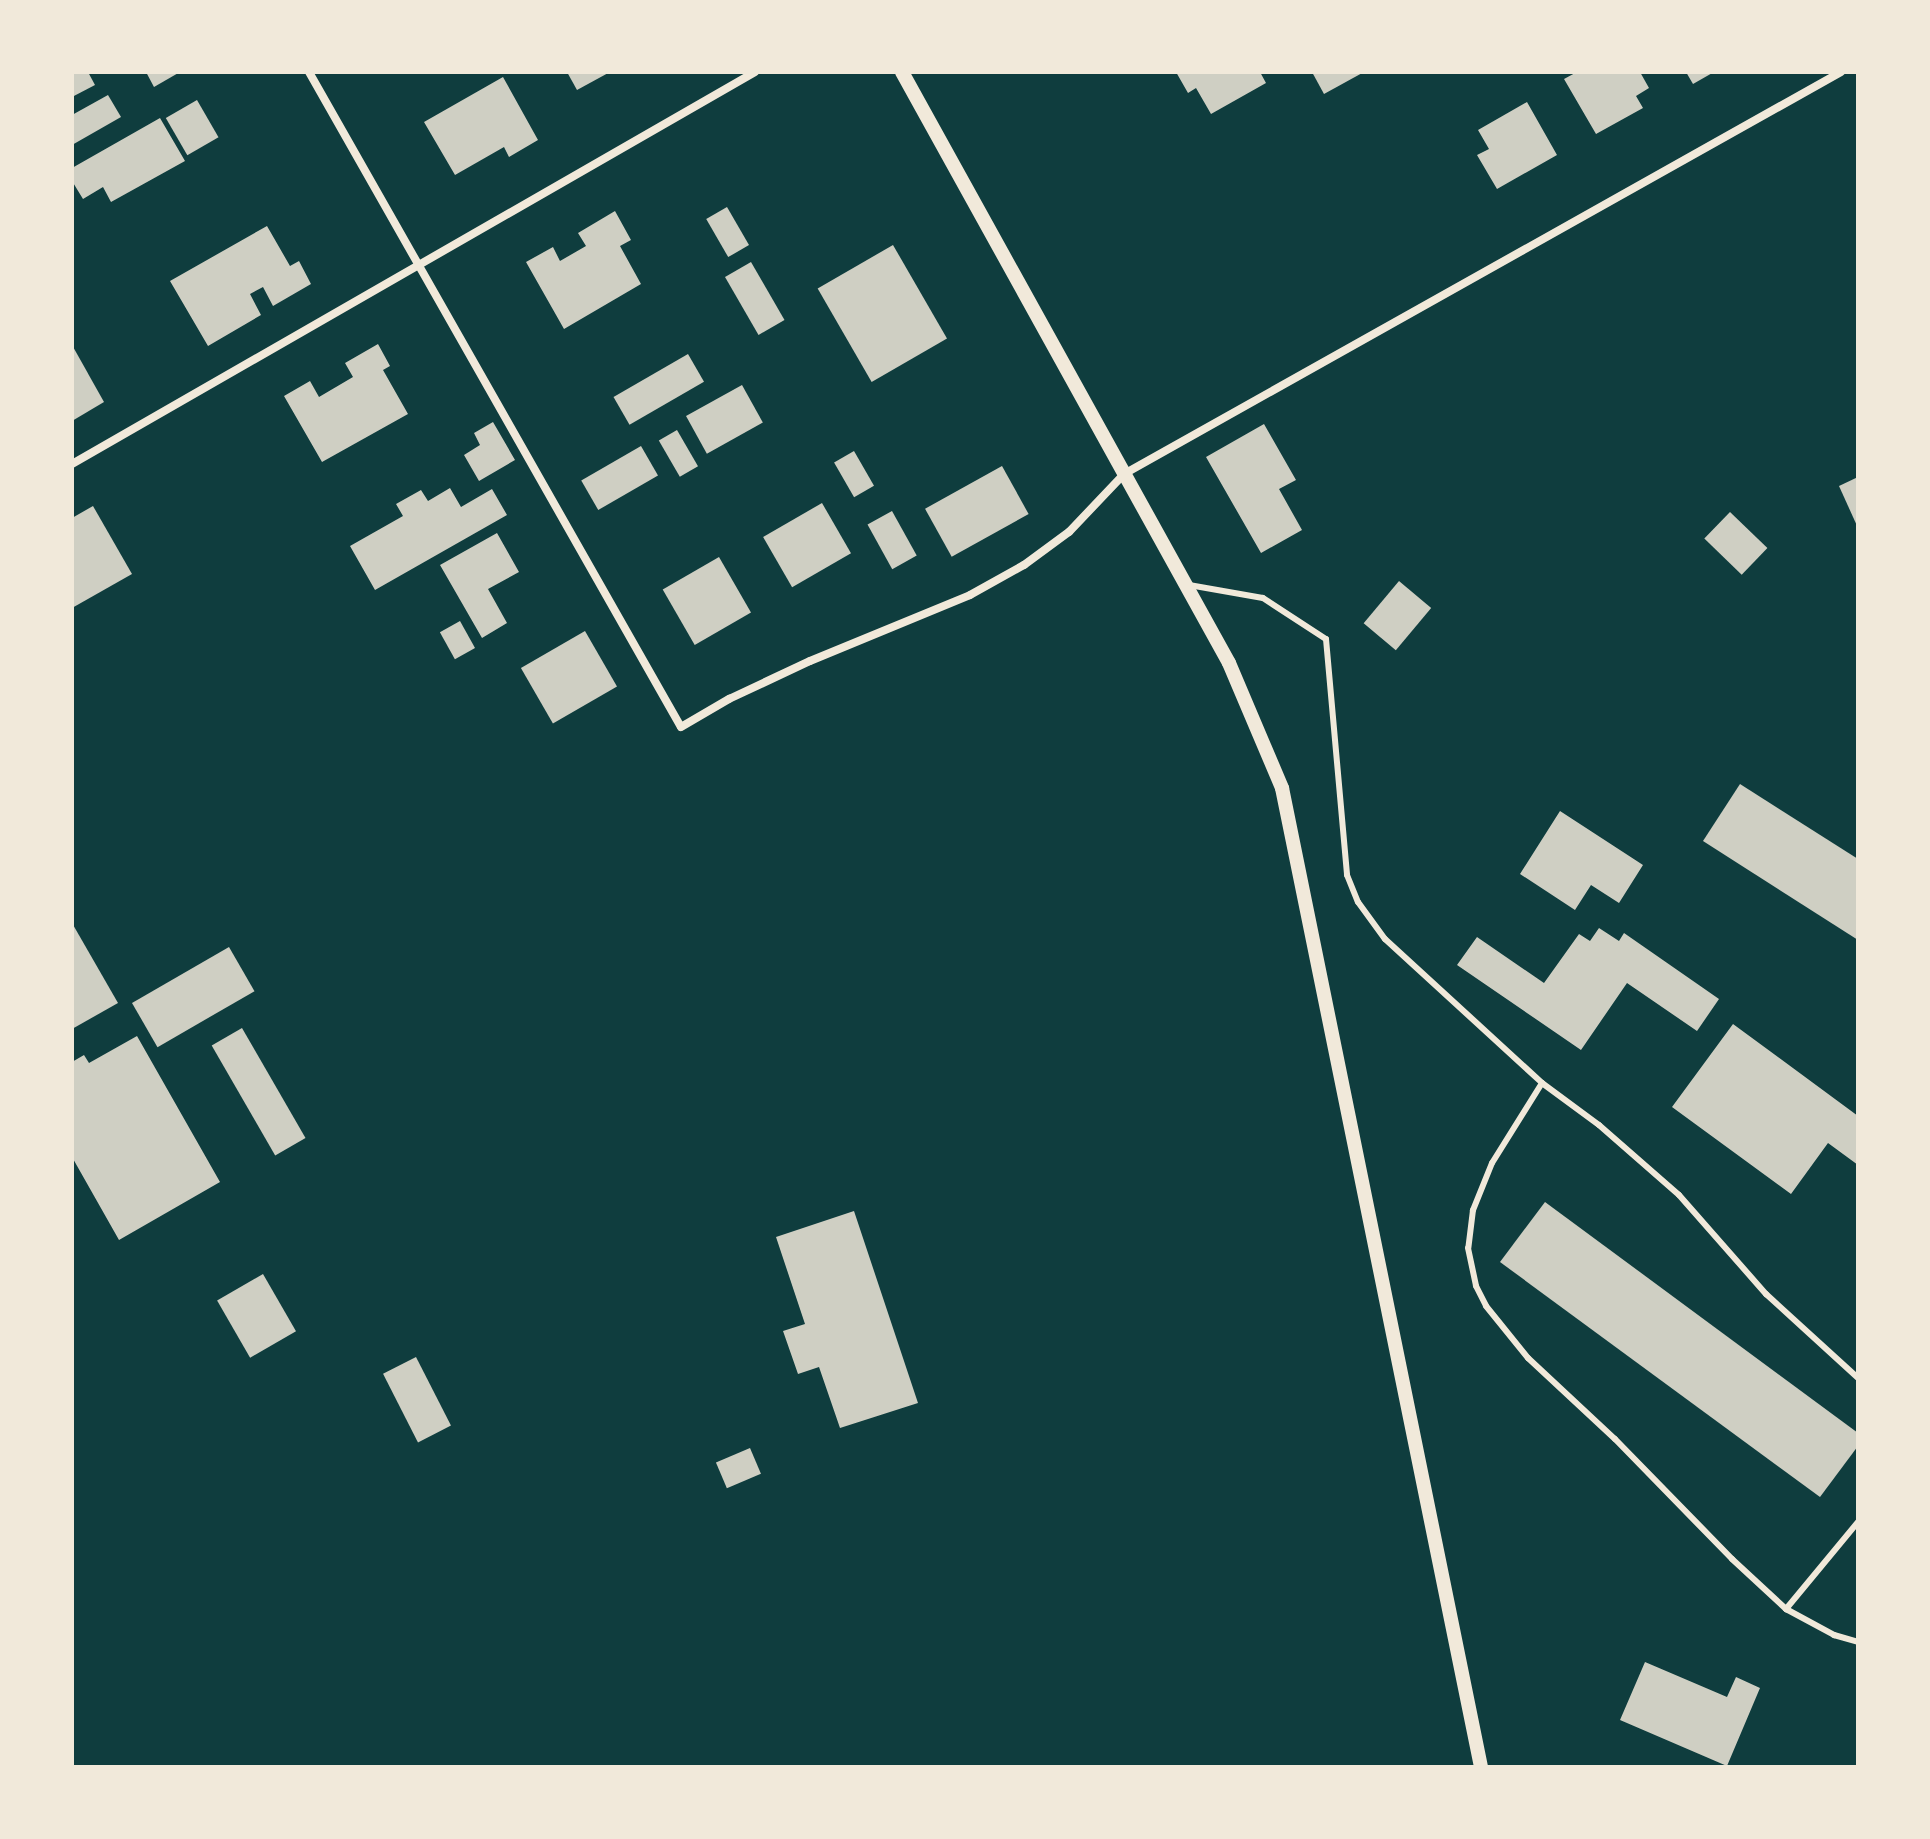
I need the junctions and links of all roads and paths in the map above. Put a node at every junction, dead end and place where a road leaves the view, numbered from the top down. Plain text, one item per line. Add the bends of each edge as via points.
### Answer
1 (309, 72) edge
2 (755, 72) edge
3 (902, 72) edge
4 (1841, 72) edge
5 (418, 265) junction
6 (72, 464) edge
7 (1124, 474) junction
8 (1185, 585) junction
9 (1542, 1083) junction
10 (1858, 1378) edge
11 (1858, 1522) edge
12 (1786, 1609) junction
13 (1858, 1642) edge
14 (1481, 1767) edge

1 - 5 street
2 - 5 street
3 - 7 street
4 - 7 street
5 - 6 street
5 - 7 street via 681,727 756,687 970,595 1024,565 1069,532
7 - 8 street
8 - 9 lane via 1263,598 1326,639 1341,832 1347,875 1358,902 1385,939
8 - 14 street via 1229,663 1282,788
9 - 10 lane via 1679,1195 1766,1294
9 - 12 lane via 1492,1163 1473,1210 1468,1248 1476,1286 1528,1358
11 - 12 lane
12 - 13 lane

